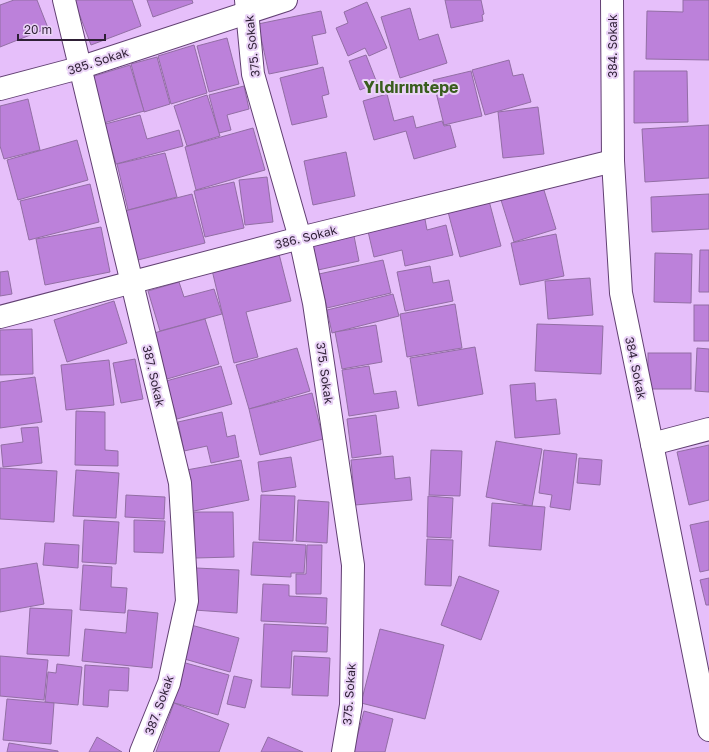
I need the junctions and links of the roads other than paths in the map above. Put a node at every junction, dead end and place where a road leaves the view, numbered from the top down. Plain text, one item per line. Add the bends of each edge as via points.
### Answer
1 (64, 0) edge
2 (286, 0) edge
3 (612, 0) edge
4 (247, 6) edge
5 (79, 68) junction
6 (0, 89) edge
7 (613, 161) junction
8 (300, 238) junction
9 (132, 281) junction
10 (0, 317) edge
11 (709, 429) edge
12 (652, 444) junction
13 (709, 730) edge
14 (141, 752) edge
15 (343, 752) edge

1 - 5 street, 387. Sokak
2 - 4 street, 385. Sokak
3 - 7 street, 384. Sokak
4 - 5 street, 385. Sokak
4 - 8 street, 375. Sokak via 253,74
5 - 6 street, 385. Sokak
5 - 9 street, 387. Sokak
7 - 8 street, 386. Sokak
7 - 12 street, 384. Sokak via 621,294
8 - 9 street, 386. Sokak
8 - 15 street, 375. Sokak via 314,303 353,565 351,705
9 - 10 street, 386. Sokak
9 - 14 street, 387. Sokak via 180,483 187,601 169,683
11 - 12 street
12 - 13 street, 384. Sokak

